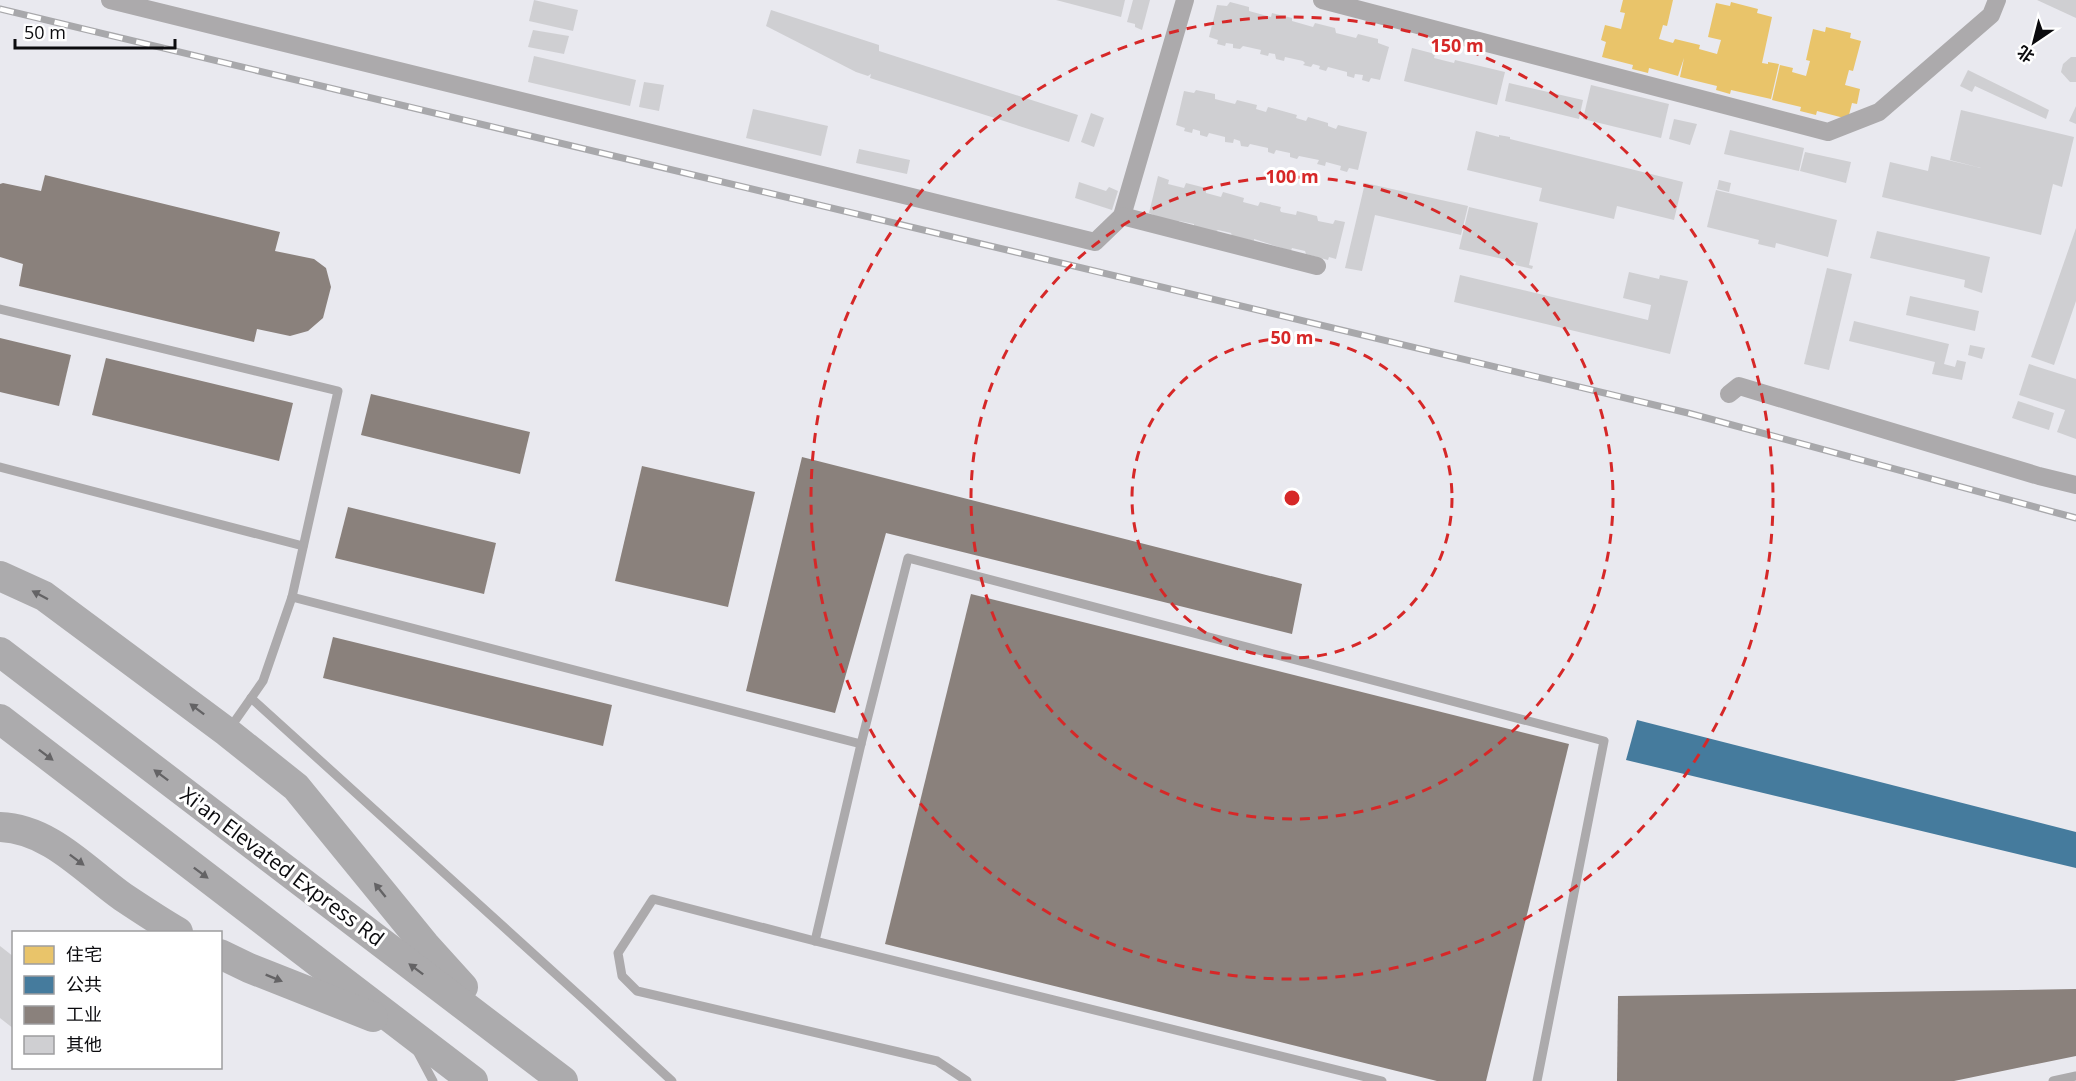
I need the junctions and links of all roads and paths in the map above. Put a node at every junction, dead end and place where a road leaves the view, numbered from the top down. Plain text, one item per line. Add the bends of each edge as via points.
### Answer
1 (110, 0) edge
2 (1185, 0) edge
3 (1322, 0) edge
4 (1996, 0) edge
5 (1122, 216) junction
6 (1317, 266) dead end
7 (0, 309) edge
8 (1729, 394) dead end
9 (0, 467) edge
10 (2076, 485) edge
11 (303, 546) junction
12 (0, 576) edge
13 (292, 597) junction
14 (0, 652) edge
15 (251, 698) junction
16 (0, 719) edge
17 (227, 732) junction
18 (861, 744) junction
19 (13, 829) edge
20 (175, 931) edge
21 (815, 941) junction
22 (222, 955) edge
23 (406, 1030) junction
24 (515, 1044) junction
25 (2076, 1076) edge
26 (433, 1081) edge
27 (474, 1081) edge
28 (563, 1081) edge
29 (672, 1081) edge
30 (967, 1081) edge
31 (1382, 1081) edge
32 (1537, 1081) edge
33 (2053, 1081) edge

1 - 5 street via 1095,242
2 - 5 street
3 - 4 street via 1828,132 1880,112 1991,15
5 - 6 street
7 - 11 lane via 338,391
8 - 10 street via 1739,386
9 - 11 lane
11 - 13 lane
17 -> 12 highway via 44,596
13 - 15 lane via 263,681
13 - 18 lane
24 -> 14 highway, Xi'an Elevated Express Rd
15 - 17 lane
15 - 29 lane
16 -> 23 highway
24 -> 17 highway via 425,945 296,787
18 - 21 lane
18 - 32 lane via 908,558 1604,741
19 -> 20 highway via 71,855 123,897
21 - 30 lane via 653,899 618,953 622,976 637,991 937,1060
21 - 31 lane
22 -> 23 highway
23 - 26 lane
23 - 27 highway
24 - 28 highway, Xi'an Elevated Express Rd
25 - 33 lane

